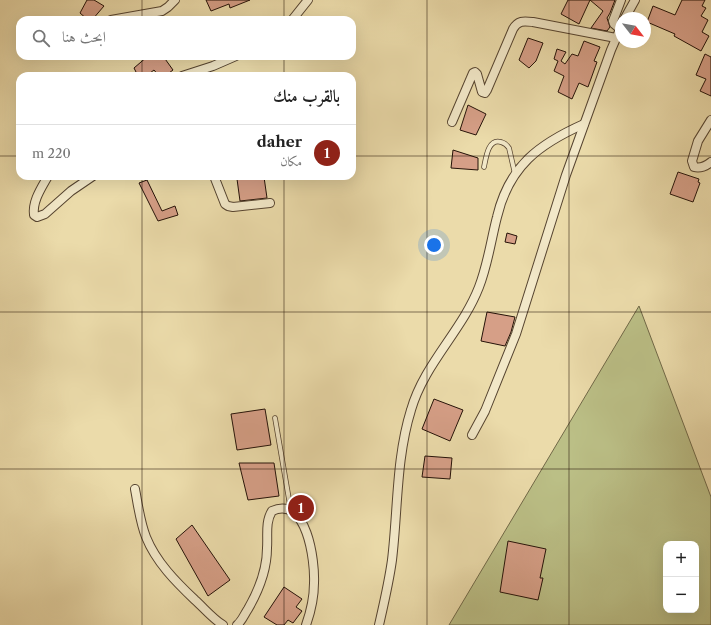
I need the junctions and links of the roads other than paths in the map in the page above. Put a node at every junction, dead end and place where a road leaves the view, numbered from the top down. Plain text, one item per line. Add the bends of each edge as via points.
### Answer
1 (175, 0) edge
2 (308, 0) edge
3 (621, 0) edge
4 (635, 0) edge
5 (616, 12) edge
6 (629, 12) edge
7 (615, 13) edge
8 (133, 16) edge
9 (295, 16) edge
10 (615, 25) edge
11 (615, 38) edge
12 (615, 41) edge
13 (227, 60) edge
14 (194, 72) edge
15 (711, 120) edge
16 (452, 122) dead end
17 (584, 124) junction
18 (711, 162) edge
19 (484, 167) dead end
20 (515, 174) junction
21 (46, 180) edge
22 (87, 180) edge
23 (216, 180) edge
24 (270, 203) dead end
25 (275, 418) dead end
26 (472, 435) dead end
27 (135, 489) dead end
28 (291, 511) junction
29 (223, 625) edge
30 (237, 625) edge
31 (306, 625) edge
32 (379, 625) edge

1 - 8 street via 162,11
2 - 9 street
3 - 5 street
4 - 6 street
7 - 10 street via 612,20
11 - 16 street via 533,22 518,22 487,90 485,93 482,92 477,74 473,73
12 - 17 street
13 - 14 street
15 - 18 street via 698,141 692,161 694,166 700,168
17 - 20 street via 554,138 523,163
17 - 26 street via 516,334
19 - 20 lane via 490,146 497,141 509,148
20 - 32 street via 502,199 488,264 479,288 458,328 418,390 410,411 402,452 392,559
21 - 22 street via 36,198 34,214 37,217
23 - 24 street via 228,206
25 - 28 lane
27 - 29 street via 146,537 154,552 182,588
28 - 30 street via 277,509 269,515 267,558 263,578
28 - 31 street via 304,529 314,562 313,603

